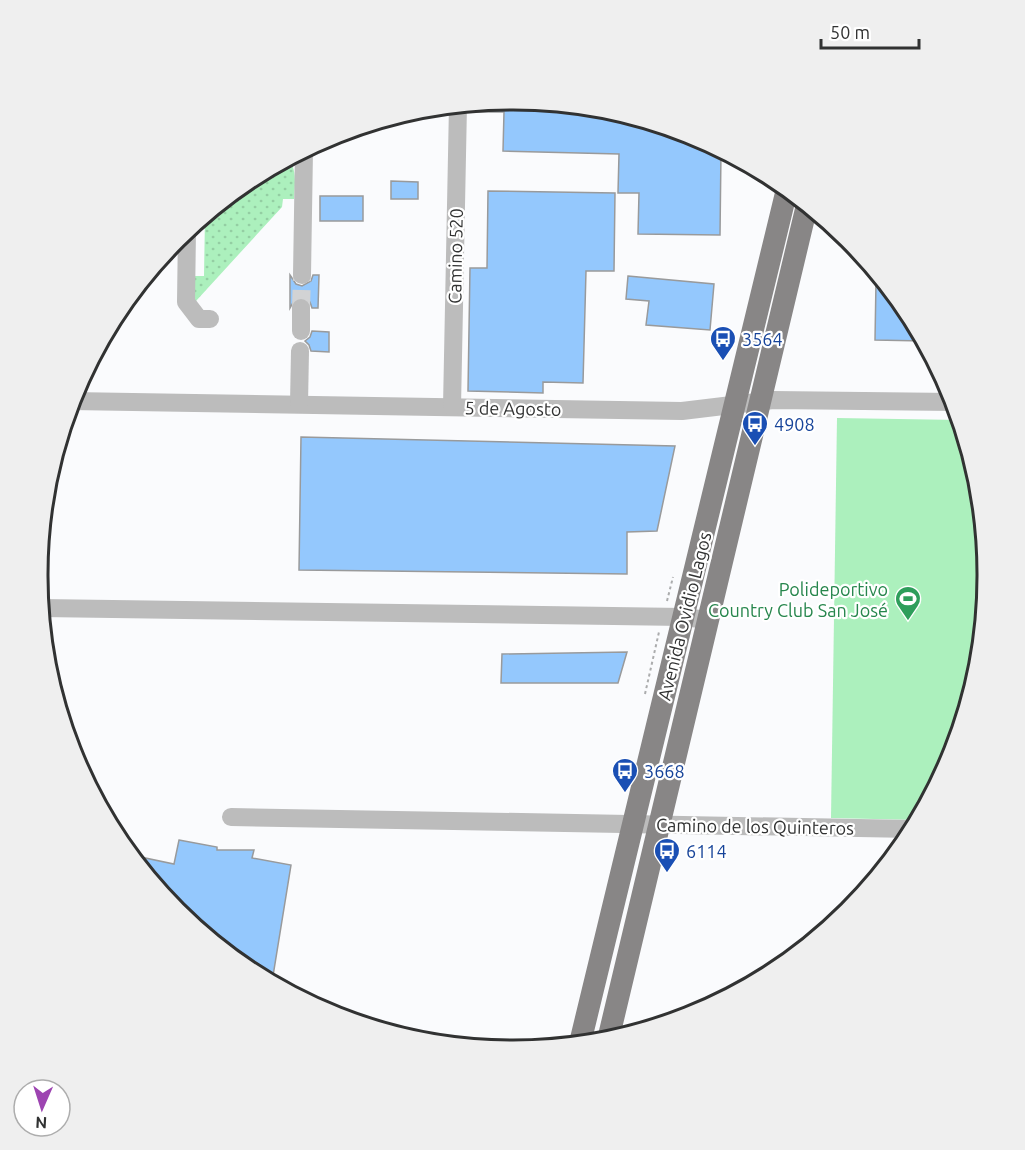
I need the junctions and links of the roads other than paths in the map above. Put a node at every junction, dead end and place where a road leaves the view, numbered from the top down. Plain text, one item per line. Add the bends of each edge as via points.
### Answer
1 (458, 113) edge
2 (304, 160) edge
3 (785, 199) edge
4 (805, 214) edge
5 (188, 244) edge
6 (302, 275) tunnel mouth
7 (301, 308) tunnel mouth
8 (210, 319) dead end
9 (301, 331) dead end
10 (300, 351) dead end
11 (82, 401) edge
12 (759, 401) junction
13 (944, 402) edge
14 (299, 404) junction
15 (735, 405) junction
16 (452, 407) junction
17 (49, 608) edge
18 (683, 617) junction
19 (708, 620) junction
20 (231, 817) dead end
21 (633, 824) junction
22 (659, 825) junction
23 (902, 829) edge
24 (611, 1029) edge
25 (582, 1034) edge

1 - 16 street, Camino 520
2 - 6 street
3 - 15 main road, Avenida Ovidio Lagos
4 - 12 main road, Avenida Ovidio Lagos
5 - 8 street via 186,302 199,319
7 - 9 street
10 - 14 street
11 - 14 street, 5 de Agosto
12 - 13 street, 5 de Agosto
12 - 15 street, 5 de Agosto
12 - 19 main road, Avenida Ovidio Lagos
14 - 16 street, 5 de Agosto
15 - 16 street, 5 de Agosto via 682,411
15 - 18 main road, Avenida Ovidio Lagos
17 - 18 street
18 - 19 street
18 - 21 main road, Avenida Ovidio Lagos
19 - 22 main road, Avenida Ovidio Lagos
20 - 21 street, Camino de los Quinteros
21 - 22 street, Camino de los Quinteros
21 - 25 main road, Avenida Ovidio Lagos
22 - 23 street, Camino de los Quinteros
22 - 24 main road, Avenida Ovidio Lagos

